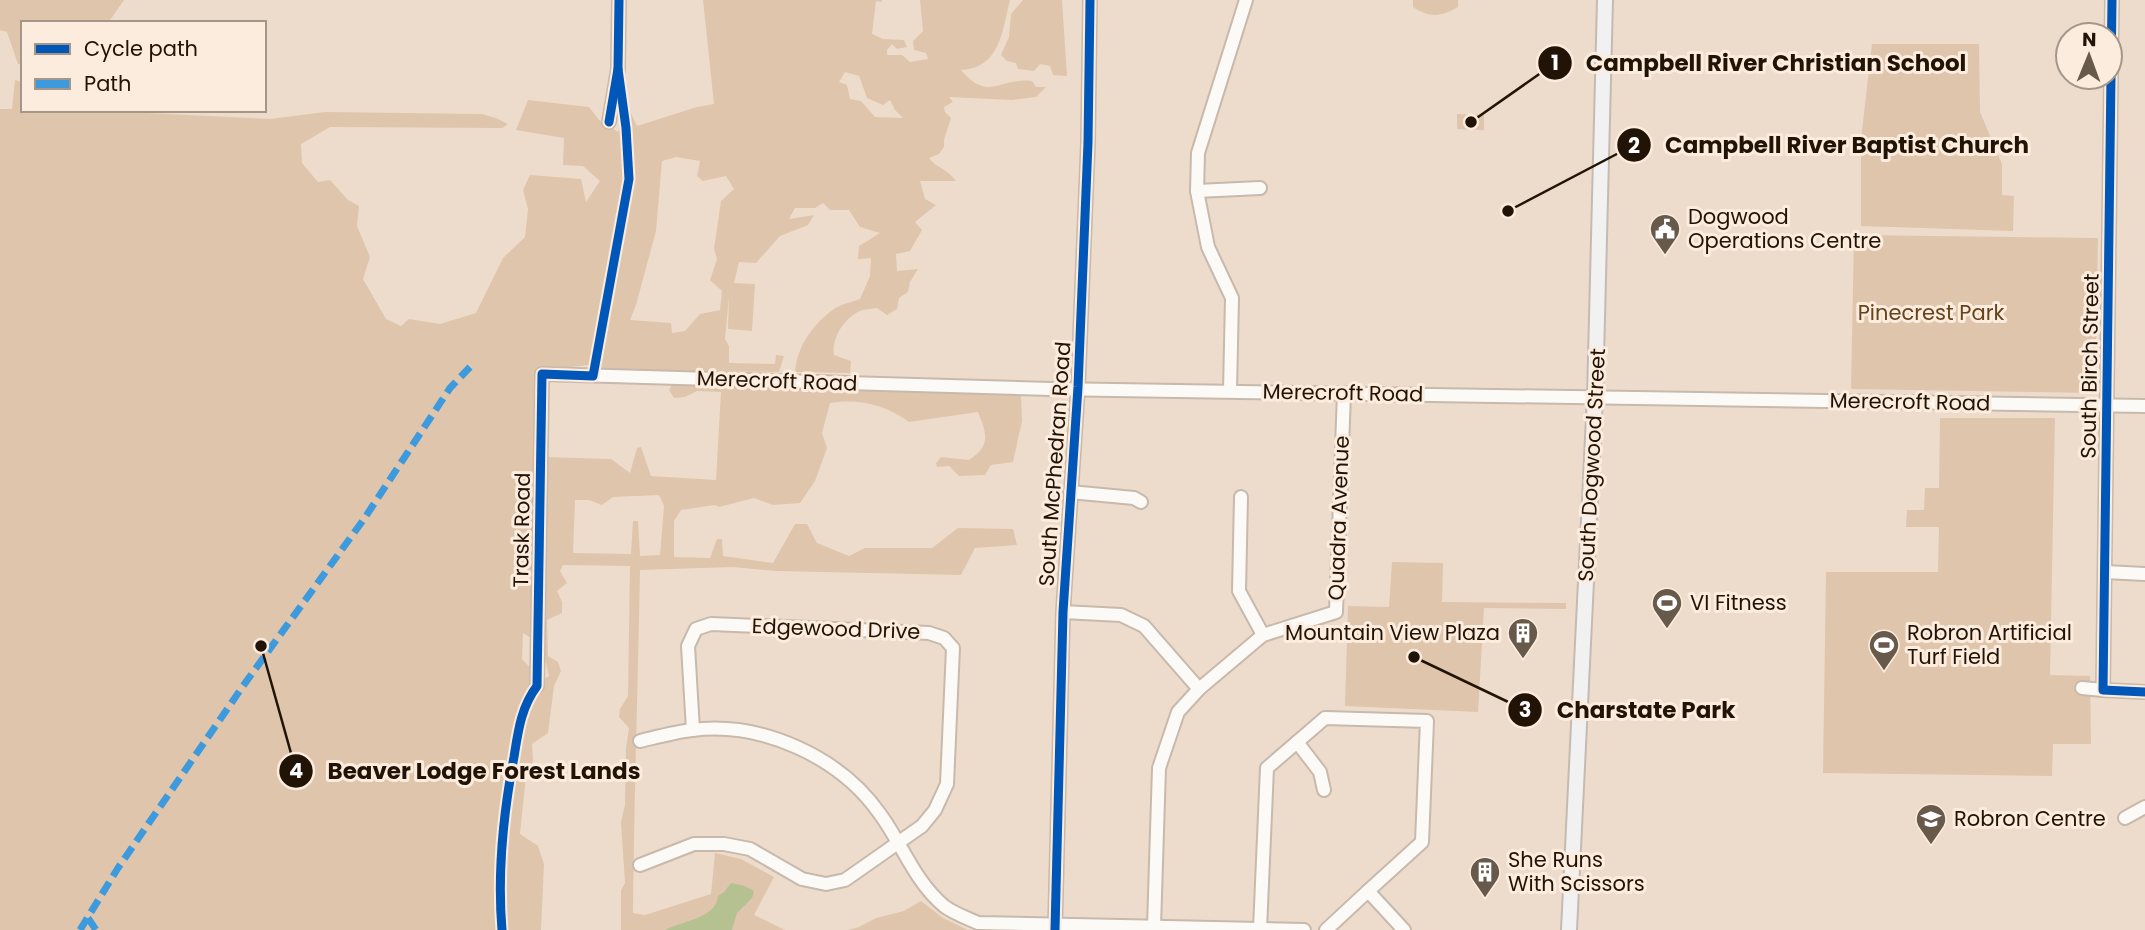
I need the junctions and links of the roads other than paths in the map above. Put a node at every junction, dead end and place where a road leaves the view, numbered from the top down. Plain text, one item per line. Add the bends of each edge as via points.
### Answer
1 (619, 0) edge
2 (1090, 0) edge
3 (1246, 0) edge
4 (1605, 0) edge
5 (2112, 0) edge
6 (609, 122) dead end
7 (1260, 188) dead end
8 (1197, 191) junction
9 (542, 374) joint
10 (1078, 389) junction
11 (1230, 391) junction
12 (1343, 393) junction
13 (1595, 397) junction
14 (2107, 405) junction
15 (2145, 406) edge
16 (1070, 492) junction
17 (1241, 497) dead end
18 (1141, 502) dead end
19 (2105, 572) junction
20 (2145, 574) edge
21 (1063, 612) junction
22 (1263, 635) junction
23 (537, 686) dead end
24 (2082, 688) dead end
25 (1199, 690) junction
26 (2103, 690) junction
27 (2145, 692) edge
28 (693, 730) junction
29 (640, 741) dead end
30 (1297, 742) junction
31 (1324, 790) dead end
32 (2145, 807) edge
33 (2125, 818) dead end
34 (899, 842) junction
35 (640, 865) dead end
36 (1368, 891) junction
37 (1154, 926) junction
38 (1056, 927) edge
39 (1260, 929) edge
40 (1304, 930) edge
41 (1326, 930) edge
42 (1405, 930) edge
43 (1569, 930) edge

1 - 6 street via 618,69
2 - 10 street, South McPhedran Road
3 - 8 street via 1198,153
4 - 13 main road, South Dogwood Street
5 - 14 street, South Birch Street
7 - 8 street
8 - 11 street via 1208,247 1232,298
9 - 10 street, Merecroft Road
9 - 23 street, Trask Road
10 - 11 street, Merecroft Road
10 - 16 street, South McPhedran Road
11 - 12 street, Merecroft Road
12 - 13 street, Merecroft Road
12 - 22 street, Quadra Avenue via 1336,612
13 - 14 street, Merecroft Road
13 - 43 main road, South Dogwood Street
14 - 15 street, Merecroft Road
14 - 19 street, South Birch Street
16 - 18 street
16 - 21 street, South McPhedran Road
17 - 22 street via 1239,591
19 - 20 street
19 - 26 street, South Birch Street
21 - 25 street via 1121,615 1143,626
21 - 38 street, South McPhedran Road
22 - 25 street, Quadra Avenue
24 - 26 street
25 - 37 street, Quadra Avenue via 1178,712 1159,768
26 - 27 street
28 - 29 street
28 - 34 street via 737,730 774,738 815,755 849,779 879,811
28 - 34 street, Edgewood Drive via 688,646 696,629 711,624 929,633 944,638 953,648 947,783 936,810
30 - 31 street via 1320,772
30 - 36 street via 1325,718 1427,722 1422,842
30 - 39 street via 1267,768
32 - 33 street
34 - 35 street, Edgewood Drive via 845,880 826,884 802,879 750,849 724,844 694,844
34 - 38 street via 925,887 947,908 978,923
36 - 41 street
36 - 42 street
37 - 38 street
37 - 39 street
39 - 40 street

